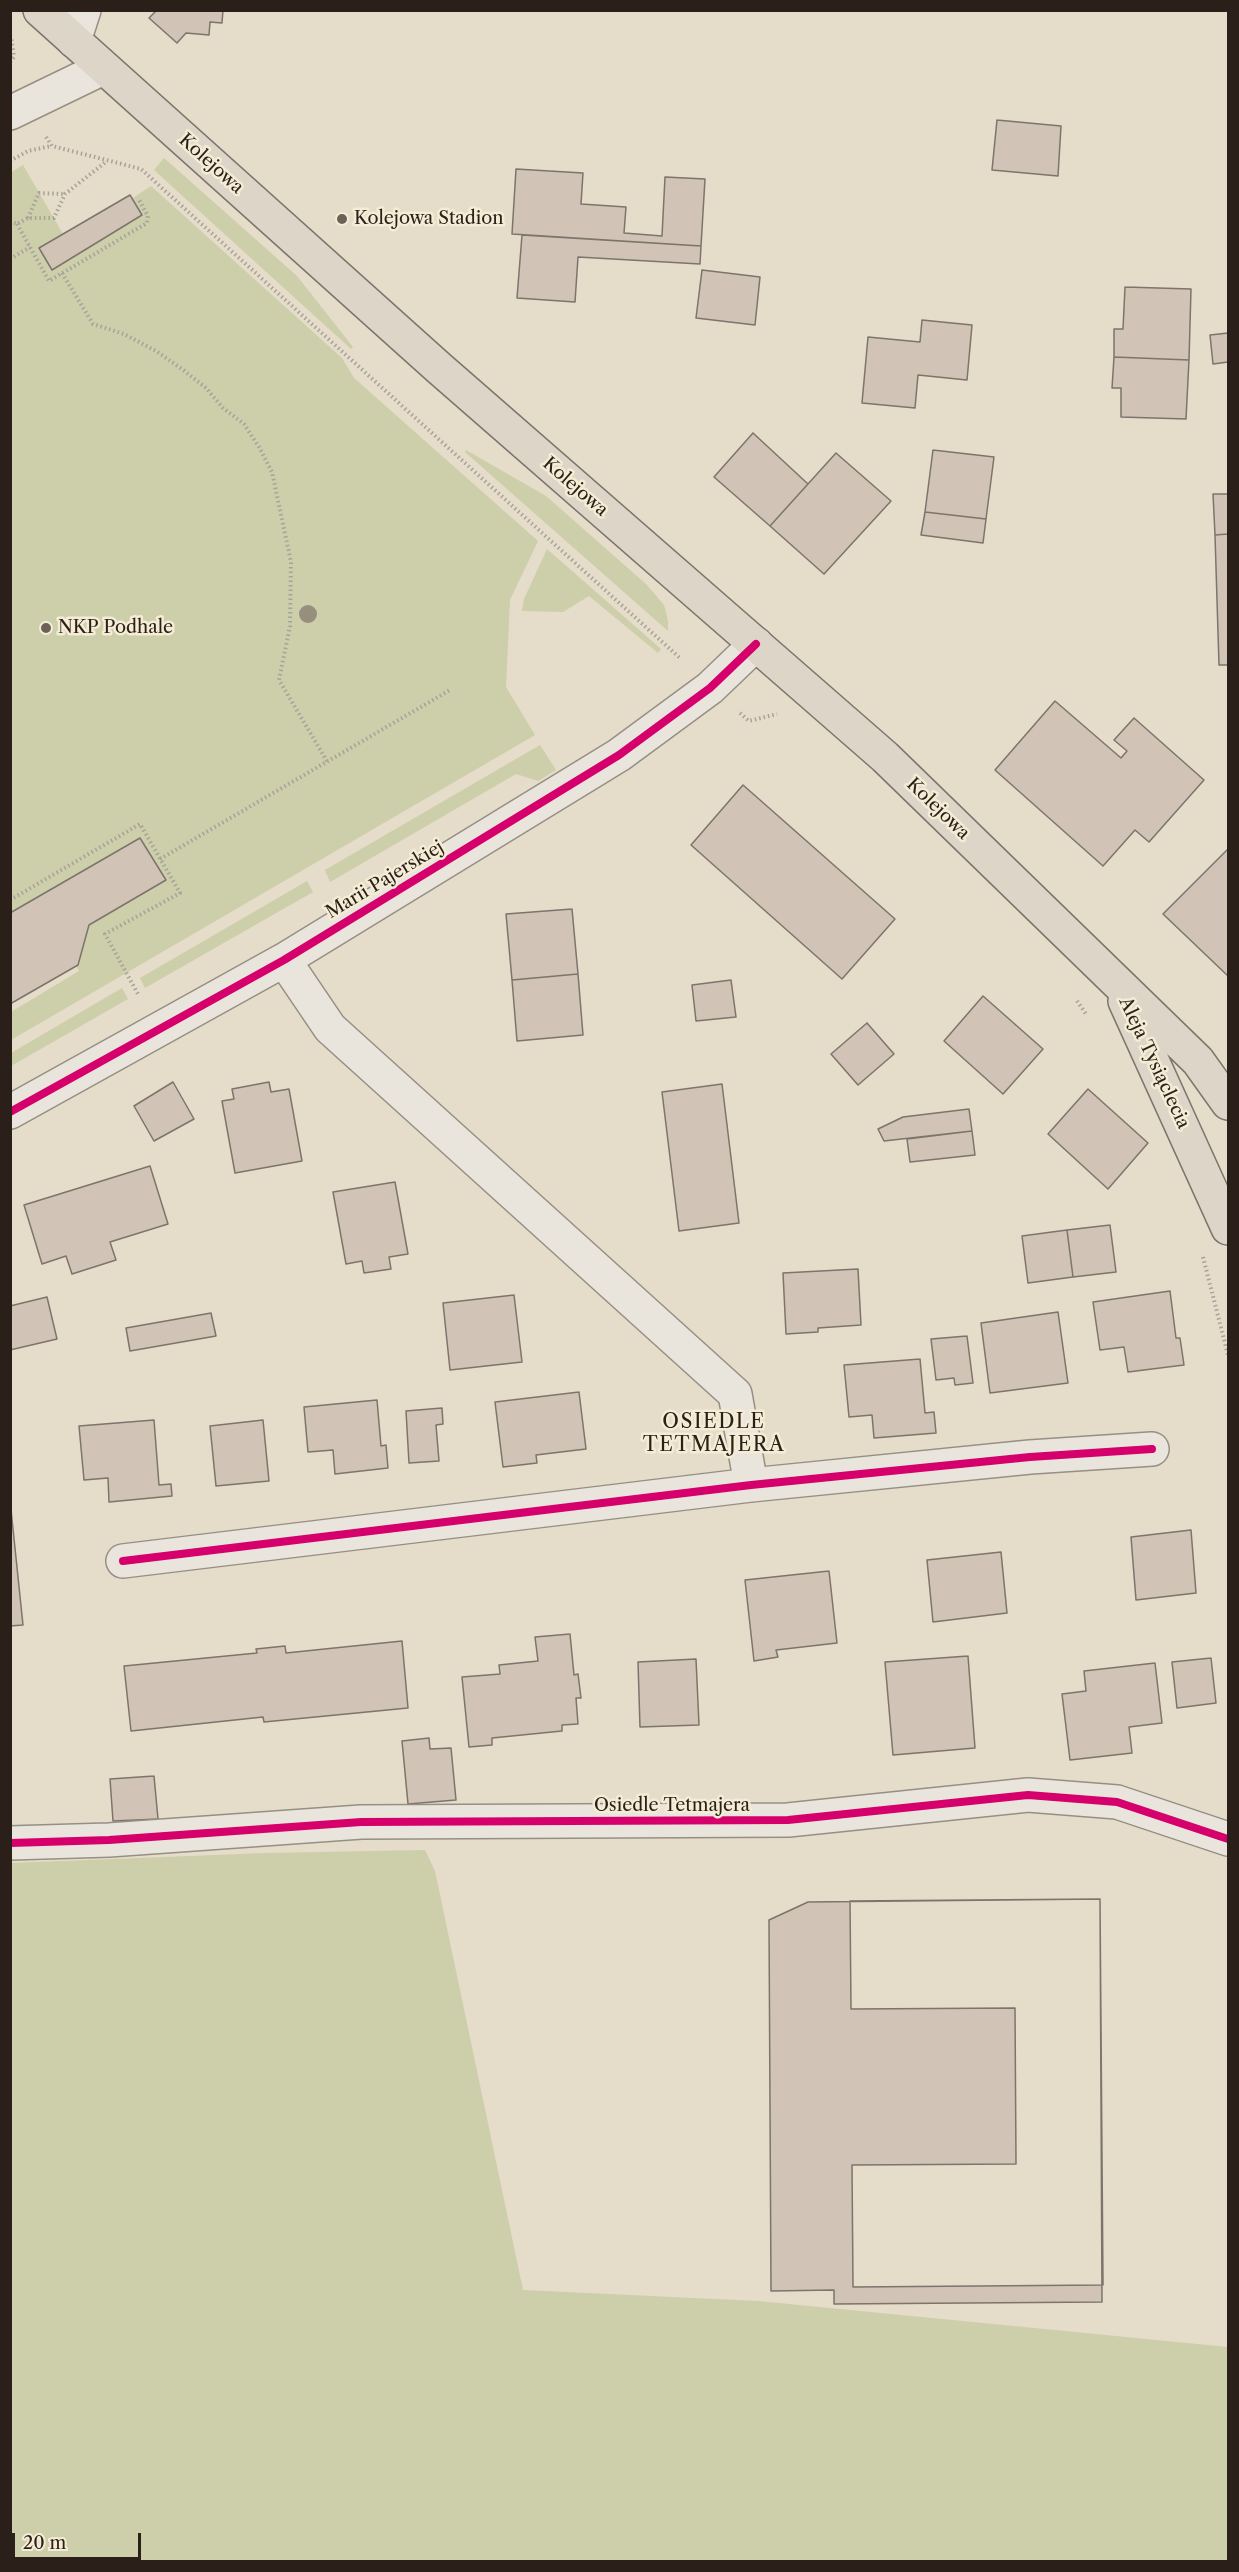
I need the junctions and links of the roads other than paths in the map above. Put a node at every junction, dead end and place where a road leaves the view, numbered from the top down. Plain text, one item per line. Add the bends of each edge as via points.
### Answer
1 (40, 10) edge
2 (79, 26) edge
3 (103, 68) junction
4 (10, 114) edge
5 (756, 644) junction
6 (284, 960) junction
7 (1116, 983) junction
8 (1228, 1103) edge
9 (10, 1112) edge
10 (1228, 1227) edge
11 (1152, 1449) dead end
12 (751, 1485) junction
13 (123, 1561) dead end
14 (1228, 1839) edge
15 (10, 1843) edge

1 - 2 main road, Kolejowa
2 - 3 main road, Kolejowa
3 - 4 street
3 - 5 main road, Kolejowa
5 - 6 street, Marii Pajerskiej via 710,688 619,755
5 - 7 main road, Kolejowa via 885,757
6 - 9 street, Marii Pajerskiej
6 - 12 street via 330,1028 735,1394
7 - 8 main road, Aleja Tysiąclecia via 1198,1061
7 - 10 main road, Aleja Tysiąclecia
11 - 12 street via 1030,1456
12 - 13 street
14 - 15 street, Osiedle Tetmajera via 1117,1802 1028,1796 788,1820 361,1822

